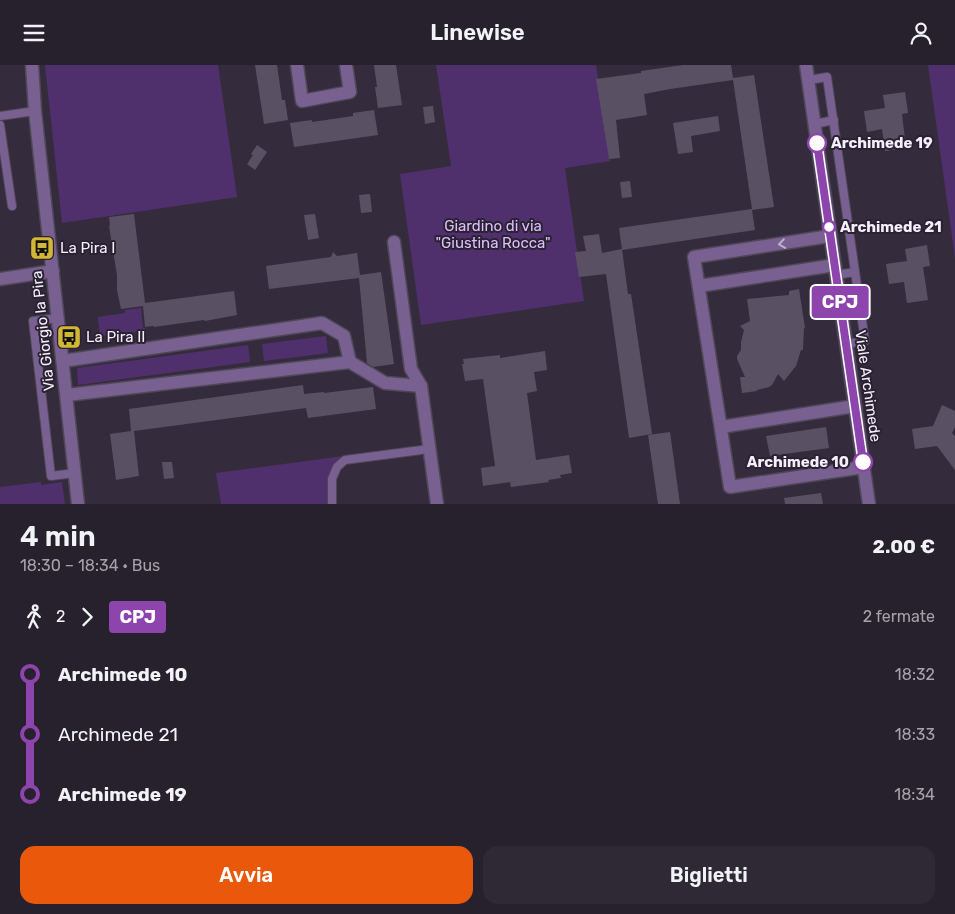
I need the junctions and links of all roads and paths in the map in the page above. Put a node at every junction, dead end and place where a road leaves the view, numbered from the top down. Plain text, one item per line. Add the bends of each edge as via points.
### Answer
1 (32, 65) edge
2 (297, 65) edge
3 (346, 65) edge
4 (806, 65) edge
5 (809, 80) junction
6 (35, 111) junction
7 (0, 116) edge
8 (834, 120) junction
9 (815, 124) junction
10 (0, 125) edge
11 (12, 206) dead end
12 (830, 236) junction
13 (394, 242) dead end
14 (836, 270) junction
15 (53, 271) junction
16 (855, 272) junction
17 (0, 279) edge
18 (699, 286) junction
19 (58, 318) junction
20 (846, 343) junction
21 (63, 361) junction
22 (350, 362) junction
23 (421, 386) junction
24 (66, 395) junction
25 (855, 406) junction
26 (721, 427) junction
27 (429, 449) junction
28 (864, 467) junction
29 (75, 473) junction
30 (78, 504) edge
31 (332, 504) edge
32 (437, 504) edge
33 (869, 504) edge

1 - 6 street, Via Giorgio la Pira
2 - 3 street via 302,101 350,92
4 - 5 street, Viale Archimede
5 - 8 lane via 827,77
5 - 9 street, Viale Archimede
6 - 7 lane
6 - 15 street, Via Giorgio la Pira
8 - 9 lane
8 - 16 lane
9 - 12 street, Viale Archimede
10 - 11 lane
12 - 14 street, Viale Archimede
12 -> 18 street via 694,257
13 - 23 street via 411,369
14 - 16 lane
14 - 18 street
14 - 20 street, Viale Archimede
15 - 17 street
15 - 19 street, Via Giorgio la Pira
16 - 20 lane via 865,341
18 - 26 street
19 - 21 street, Via Giorgio la Pira
19 - 29 lane via 33,321 51,476
20 - 25 street, Viale Archimede
21 - 22 street via 322,323 344,336
21 - 24 street, Via Giorgio la Pira
22 - 23 street via 386,383
22 - 24 street
23 - 27 street
24 - 29 street, Via Giorgio la Pira
25 - 26 street
25 - 28 street, Viale Archimede
26 - 28 street via 730,487
27 - 31 lane via 345,461 337,467 332,479
27 - 32 street
28 - 33 street, Viale Archimede
29 - 30 street, Via Giorgio la Pira

